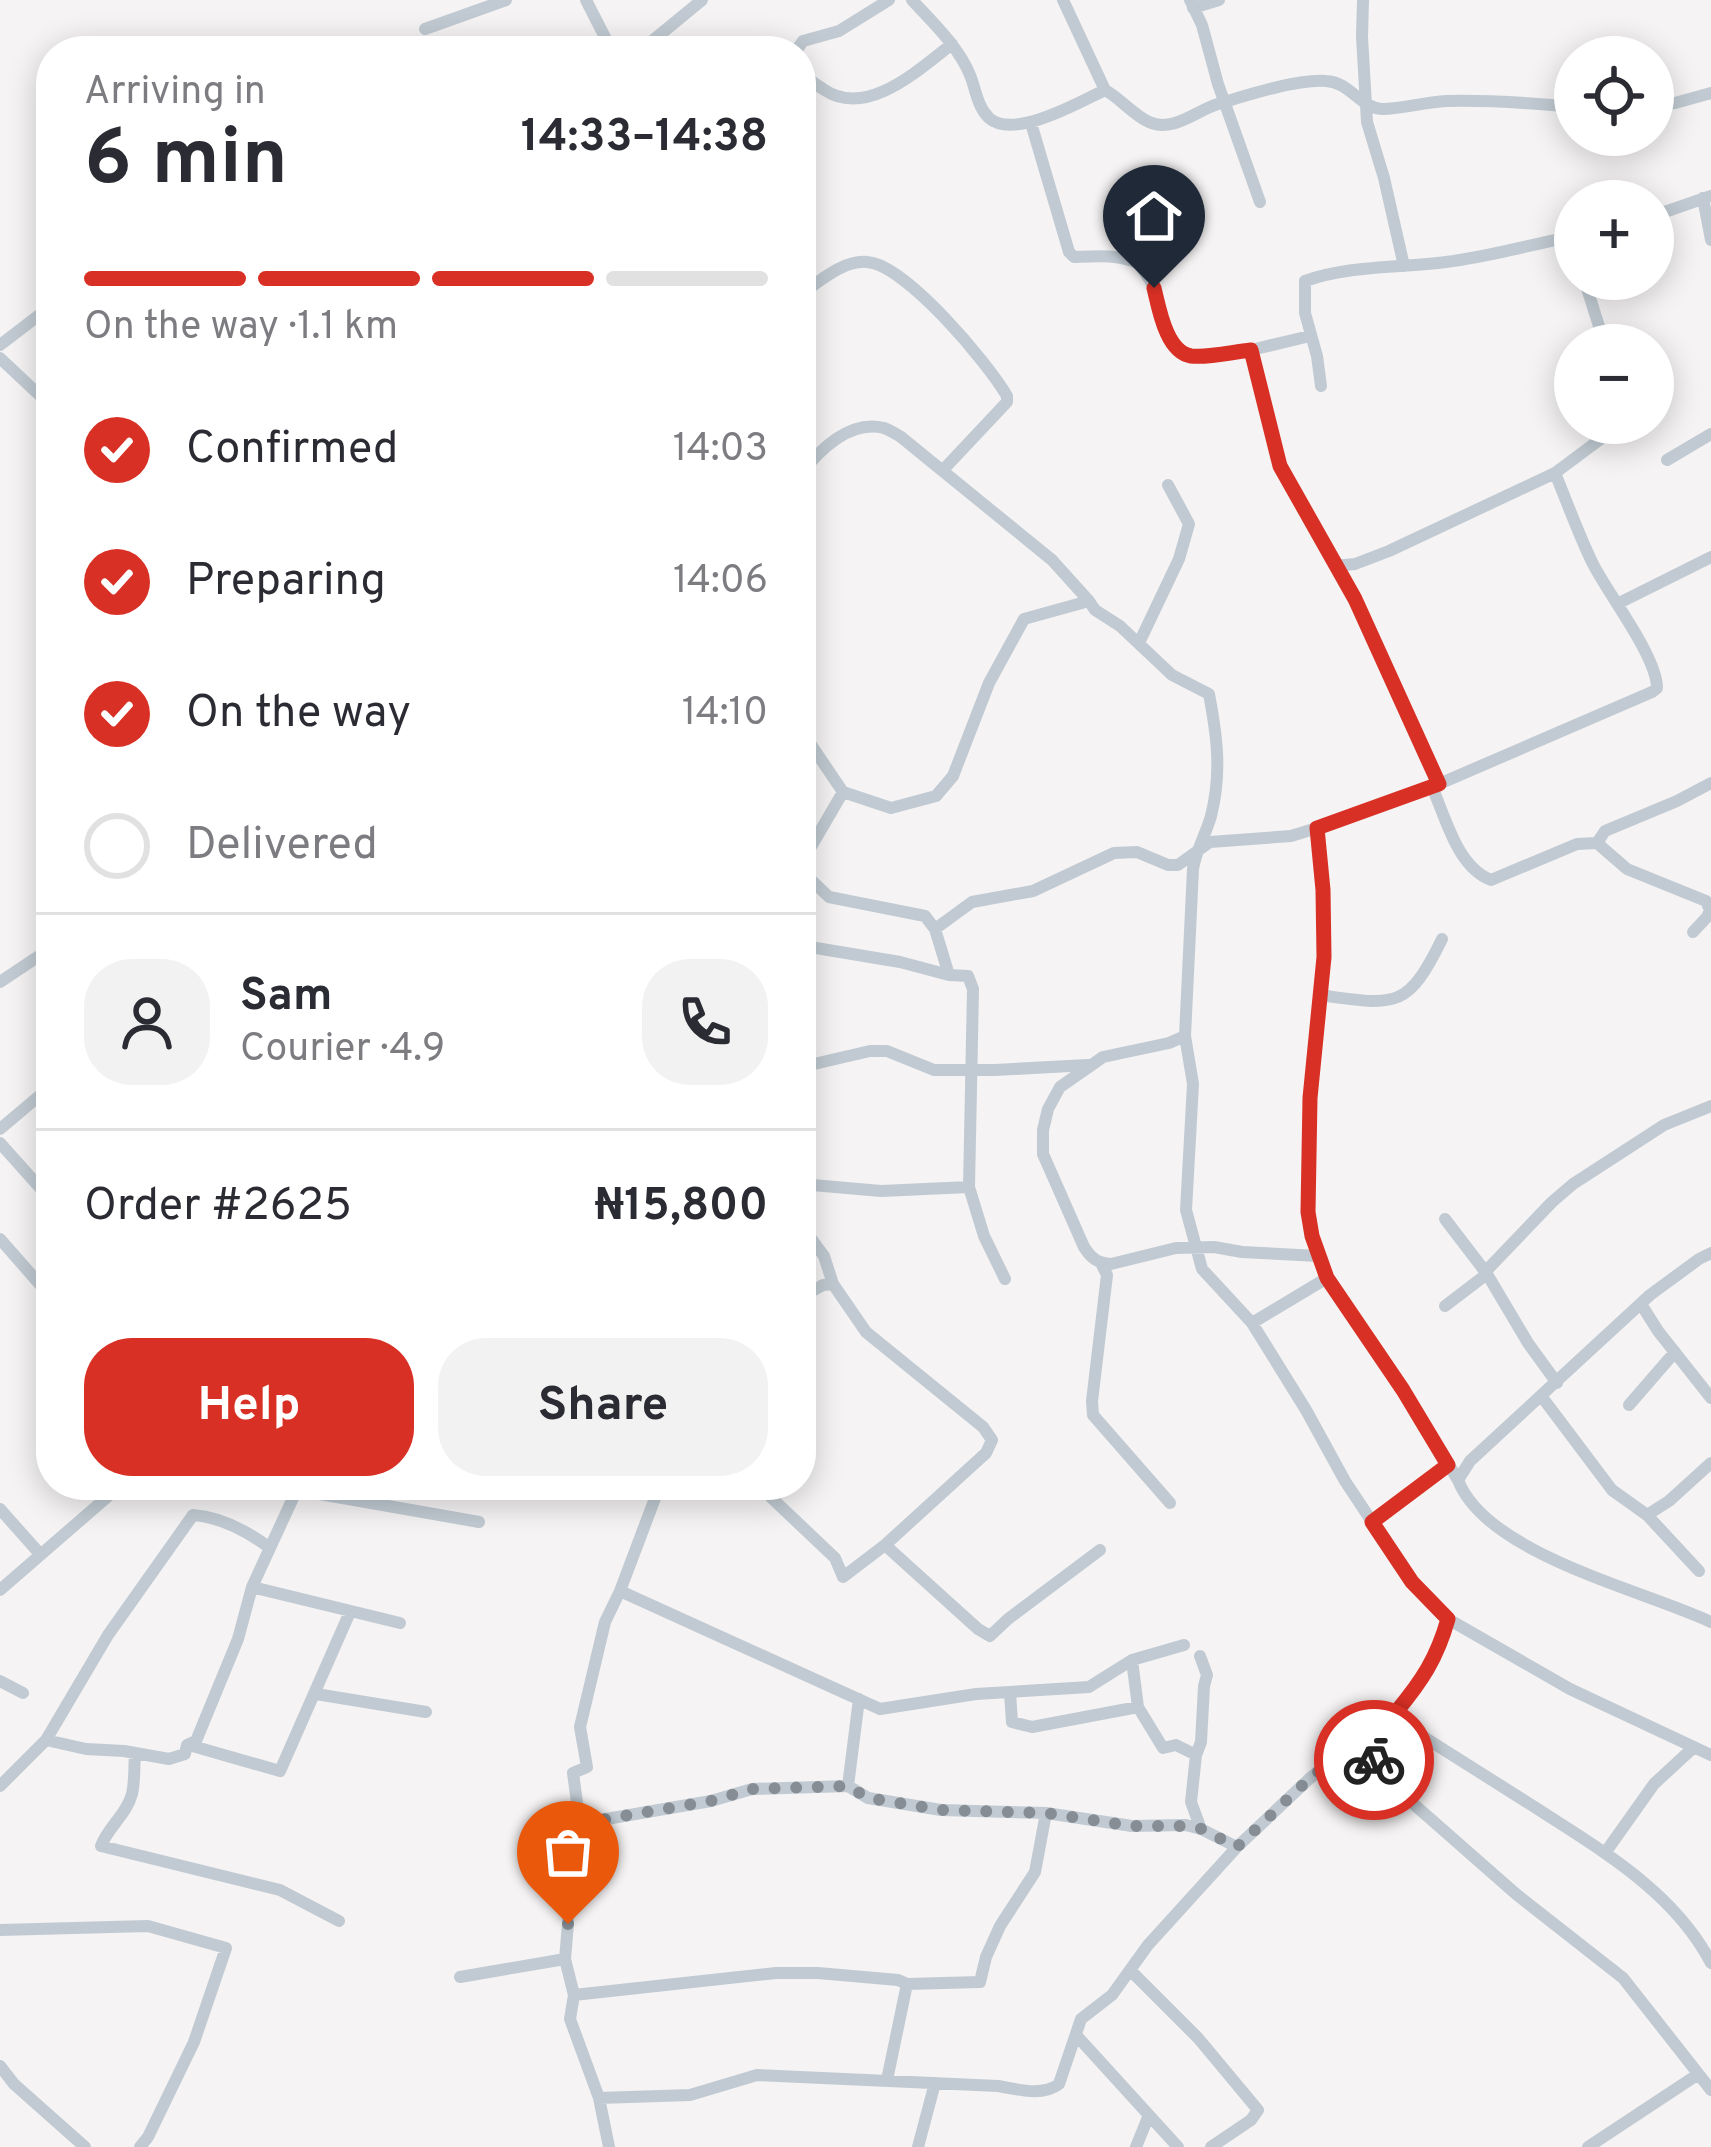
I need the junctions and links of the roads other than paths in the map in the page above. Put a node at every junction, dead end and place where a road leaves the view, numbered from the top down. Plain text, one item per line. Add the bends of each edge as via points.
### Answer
1 (506, 0) edge
2 (586, 0) edge
3 (702, 0) edge
4 (889, 0) edge
5 (912, 0) edge
6 (1064, 0) edge
7 (1219, 0) edge
8 (1363, 0) edge
9 (1191, 4) edge
10 (425, 29) dead end
11 (604, 36) edge
12 (658, 36) edge
13 (816, 37) edge
14 (952, 44) junction
15 (816, 84) edge
16 (1105, 90) junction
17 (1711, 93) edge
18 (1224, 102) junction
19 (1365, 103) junction
20 (1674, 103) edge
21 (1554, 105) edge
22 (1031, 123) junction
23 (1707, 197) edge
24 (1260, 202) dead end
25 (1674, 209) edge
26 (1554, 240) edge
27 (1711, 240) edge
28 (1404, 266) junction
29 (816, 284) edge
30 (36, 318) edge
31 (1310, 336) junction
32 (0, 345) edge
33 (1251, 350) junction
34 (0, 358) edge
35 (1321, 386) dead end
36 (36, 392) edge
37 (1711, 434) edge
38 (1594, 444) edge
39 (816, 455) edge
40 (1667, 460) dead end
41 (944, 470) junction
42 (1555, 473) junction
43 (1168, 485) dead end
44 (1711, 557) edge
45 (1335, 566) junction
46 (1090, 601) junction
47 (1618, 603) junction
48 (1139, 643) junction
49 (816, 752) edge
50 (1711, 783) edge
51 (1436, 786) junction
52 (843, 792) junction
53 (1317, 828) junction
54 (816, 838) edge
55 (1597, 843) junction
56 (1196, 852) junction
57 (816, 885) edge
58 (1710, 910) edge
59 (935, 929) junction
60 (1693, 932) dead end
61 (1442, 939) dead end
62 (816, 948) edge
63 (36, 958) edge
64 (949, 975) junction
65 (0, 982) edge
66 (1319, 995) junction
67 (1185, 1036) junction
68 (816, 1063) edge
69 (1088, 1065) junction
70 (971, 1071) junction
71 (36, 1099) edge
72 (1711, 1106) edge
73 (0, 1129) edge
74 (0, 1143) edge
75 (36, 1183) edge
76 (816, 1185) edge
77 (969, 1187) junction
78 (1445, 1219) dead end
79 (0, 1239) edge
80 (816, 1245) edge
81 (1194, 1247) junction
82 (1711, 1253) edge
83 (1318, 1256) junction
84 (1101, 1263) junction
85 (1487, 1274) junction
86 (1327, 1278) junction
87 (1005, 1279) dead end
88 (36, 1281) edge
89 (833, 1284) junction
90 (816, 1289) edge
91 (1641, 1304) junction
92 (1445, 1306) dead end
93 (1252, 1323) junction
94 (1675, 1352) junction
95 (1557, 1383) junction
96 (1542, 1397) junction
97 (1711, 1398) edge
98 (1629, 1405) dead end
99 (1711, 1463) edge
100 (1448, 1465) junction
101 (1458, 1480) junction
102 (103, 1500) edge
103 (292, 1500) edge
104 (362, 1500) edge
105 (654, 1500) edge
106 (774, 1500) edge
107 (1170, 1503) dead end
108 (0, 1508) edge
109 (1647, 1515) junction
110 (479, 1522) dead end
111 (1372, 1522) junction
112 (885, 1545) junction
113 (270, 1548) junction
114 (1100, 1550) dead end
115 (40, 1553) junction
116 (1699, 1571) dead end
117 (252, 1587) junction
118 (0, 1589) edge
119 (620, 1591) junction
120 (350, 1612) junction
121 (1448, 1619) junction
122 (1711, 1622) edge
123 (400, 1624) dead end
124 (1184, 1646) dead end
125 (1200, 1656) dead end
126 (1132, 1660) junction
127 (0, 1681) edge
128 (23, 1693) dead end
129 (1010, 1693) junction
130 (316, 1694) junction
131 (860, 1699) junction
132 (1138, 1707) junction
133 (426, 1712) dead end
134 (1400, 1722) junction
135 (46, 1740) junction
136 (188, 1745) junction
137 (1694, 1747) junction
138 (135, 1753) junction
139 (1196, 1755) junction
140 (1711, 1755) edge
141 (1368, 1764) junction
142 (0, 1786) edge
143 (848, 1786) junction
144 (1046, 1813) junction
145 (577, 1824) junction
146 (1202, 1829) junction
147 (1237, 1847) junction
148 (1605, 1852) junction
149 (339, 1922) dead end
150 (0, 1930) edge
151 (565, 1959) junction
152 (1711, 1963) edge
153 (1130, 1970) junction
154 (460, 1977) dead end
155 (907, 1984) junction
156 (574, 1995) junction
157 (1076, 2036) junction
158 (0, 2066) edge
159 (1697, 2075) junction
160 (886, 2080) junction
161 (935, 2083) junction
162 (1711, 2090) edge
163 (599, 2098) junction
164 (1149, 2115) junction
165 (85, 2147) edge
166 (140, 2147) edge
167 (609, 2147) edge
168 (918, 2147) edge
169 (1136, 2147) edge
170 (1178, 2147) edge
171 (1211, 2147) edge
172 (1588, 2147) edge

1 - 10 street
2 - 11 street
3 - 12 street
4 - 13 street
5 - 14 street
6 - 16 street
7 - 9 street
8 - 19 street
9 - 18 street
14 - 15 street via 868,98 836,98
14 - 22 street via 987,116
16 - 18 street via 1165,125
16 - 22 street
17 - 20 street
18 - 19 street via 1326,81
18 - 24 street
19 - 21 street
19 - 28 street
22 - 33 street via 1069,252 1138,263 1187,356
23 - 25 street
23 - 27 street
26 - 28 street
28 - 31 street via 1305,281
29 - 41 street via 848,264 874,262 895,272 1005,391 1006,402
30 - 32 street
31 - 33 street
31 - 35 street
33 - 45 street via 1280,466 1294,476
34 - 36 street
37 - 40 street
38 - 42 street
39 - 41 street via 849,432 884,428
41 - 46 street
42 - 45 street via 1389,551
42 - 47 street
43 - 48 street via 1189,524
44 - 47 street
45 - 51 street
46 - 48 street
46 - 52 street via 1024,619 953,776 936,796 891,808
47 - 51 street via 1657,688
48 - 56 street via 1172,675 1209,694 1219,772
49 - 52 street
50 - 55 street via 1605,831
51 - 53 street
51 - 55 street via 1465,860 1491,880
52 - 54 street
53 - 56 street via 1210,842
53 - 66 street
55 - 58 street via 1627,869 1706,901
56 - 59 street via 1178,865 1114,853 1033,891 972,902
56 - 67 street
57 - 59 street via 829,897 925,916
58 - 60 street
59 - 64 street
61 - 66 street via 1409,992 1396,998
62 - 64 street
63 - 65 street
64 - 70 street via 968,976 973,989
66 - 83 street via 1308,1212
67 - 69 street
67 - 81 street via 1193,1084 1186,1210
68 - 70 street via 870,1051 934,1070
69 - 70 street
69 - 84 street via 1048,1109 1043,1154 1084,1246
70 - 77 street
71 - 73 street
72 - 85 street via 1664,1125 1573,1184
74 - 75 street
76 - 77 street
77 - 87 street
78 - 85 street
79 - 88 street
80 - 89 street
81 - 83 street
81 - 84 street
81 - 93 street via 1202,1269
82 - 91 street
83 - 86 street
84 - 107 street via 1107,1275 1094,1414
85 - 92 street
85 - 95 street
86 - 93 street
86 - 100 street
89 - 90 street
89 - 112 street via 866,1332 992,1439
91 - 94 street
91 - 95 street
93 - 111 street
94 - 97 street
94 - 98 street
95 - 96 street
96 - 101 street
96 - 109 street via 1612,1490
99 - 109 street
100 - 101 street
100 - 111 street
101 - 122 street via 1496,1529
102 - 115 street
103 - 113 street
104 - 110 street
105 - 119 street
106 - 112 street via 835,1558 843,1577
108 - 115 street
109 - 116 street
111 - 121 street
112 - 114 street via 990,1636
113 - 117 street
113 - 135 street via 247,1531 193,1515
115 - 118 street
117 - 120 street
117 - 136 street via 238,1639
119 - 131 street
119 - 145 street via 580,1727 587,1767 572,1773
120 - 123 street
120 - 130 street
121 - 134 street via 1423,1679 1396,1712
121 - 137 street
124 - 126 street
125 - 139 street via 1207,1675
126 - 129 street via 1089,1687
126 - 132 street
127 - 128 street
129 - 131 street via 880,1709
129 - 132 street via 1012,1722 1032,1727
130 - 133 street
130 - 136 street via 280,1772
131 - 143 street
132 - 139 street via 1163,1748
134 - 141 street via 1406,1739
134 - 148 street
135 - 138 street
135 - 142 street
136 - 138 street via 169,1759
137 - 140 street
137 - 148 street via 1654,1784
138 - 149 street via 132,1793 101,1846 280,1890
139 - 146 street via 1191,1802
141 - 147 street via 1344,1751
141 - 159 street via 1623,1978
143 - 144 street via 868,1798 941,1810
143 - 145 street via 752,1789
144 - 146 street
144 - 155 street via 1036,1872 1000,1926 980,1982
145 - 151 street
146 - 147 street
147 - 153 street
148 - 152 street via 1667,1902
150 - 166 street via 148,1926 226,1948 194,2042
151 - 154 street
151 - 156 street
153 - 157 street via 1081,2020
153 - 171 street via 1258,2110
155 - 156 street via 776,1973
155 - 160 street
156 - 163 street via 570,2020
157 - 161 street via 1049,2091
157 - 164 street
158 - 165 street
159 - 162 street
159 - 172 street
160 - 161 street
160 - 163 street via 757,2075 690,2095
161 - 168 street
163 - 167 street
164 - 169 street
164 - 170 street

